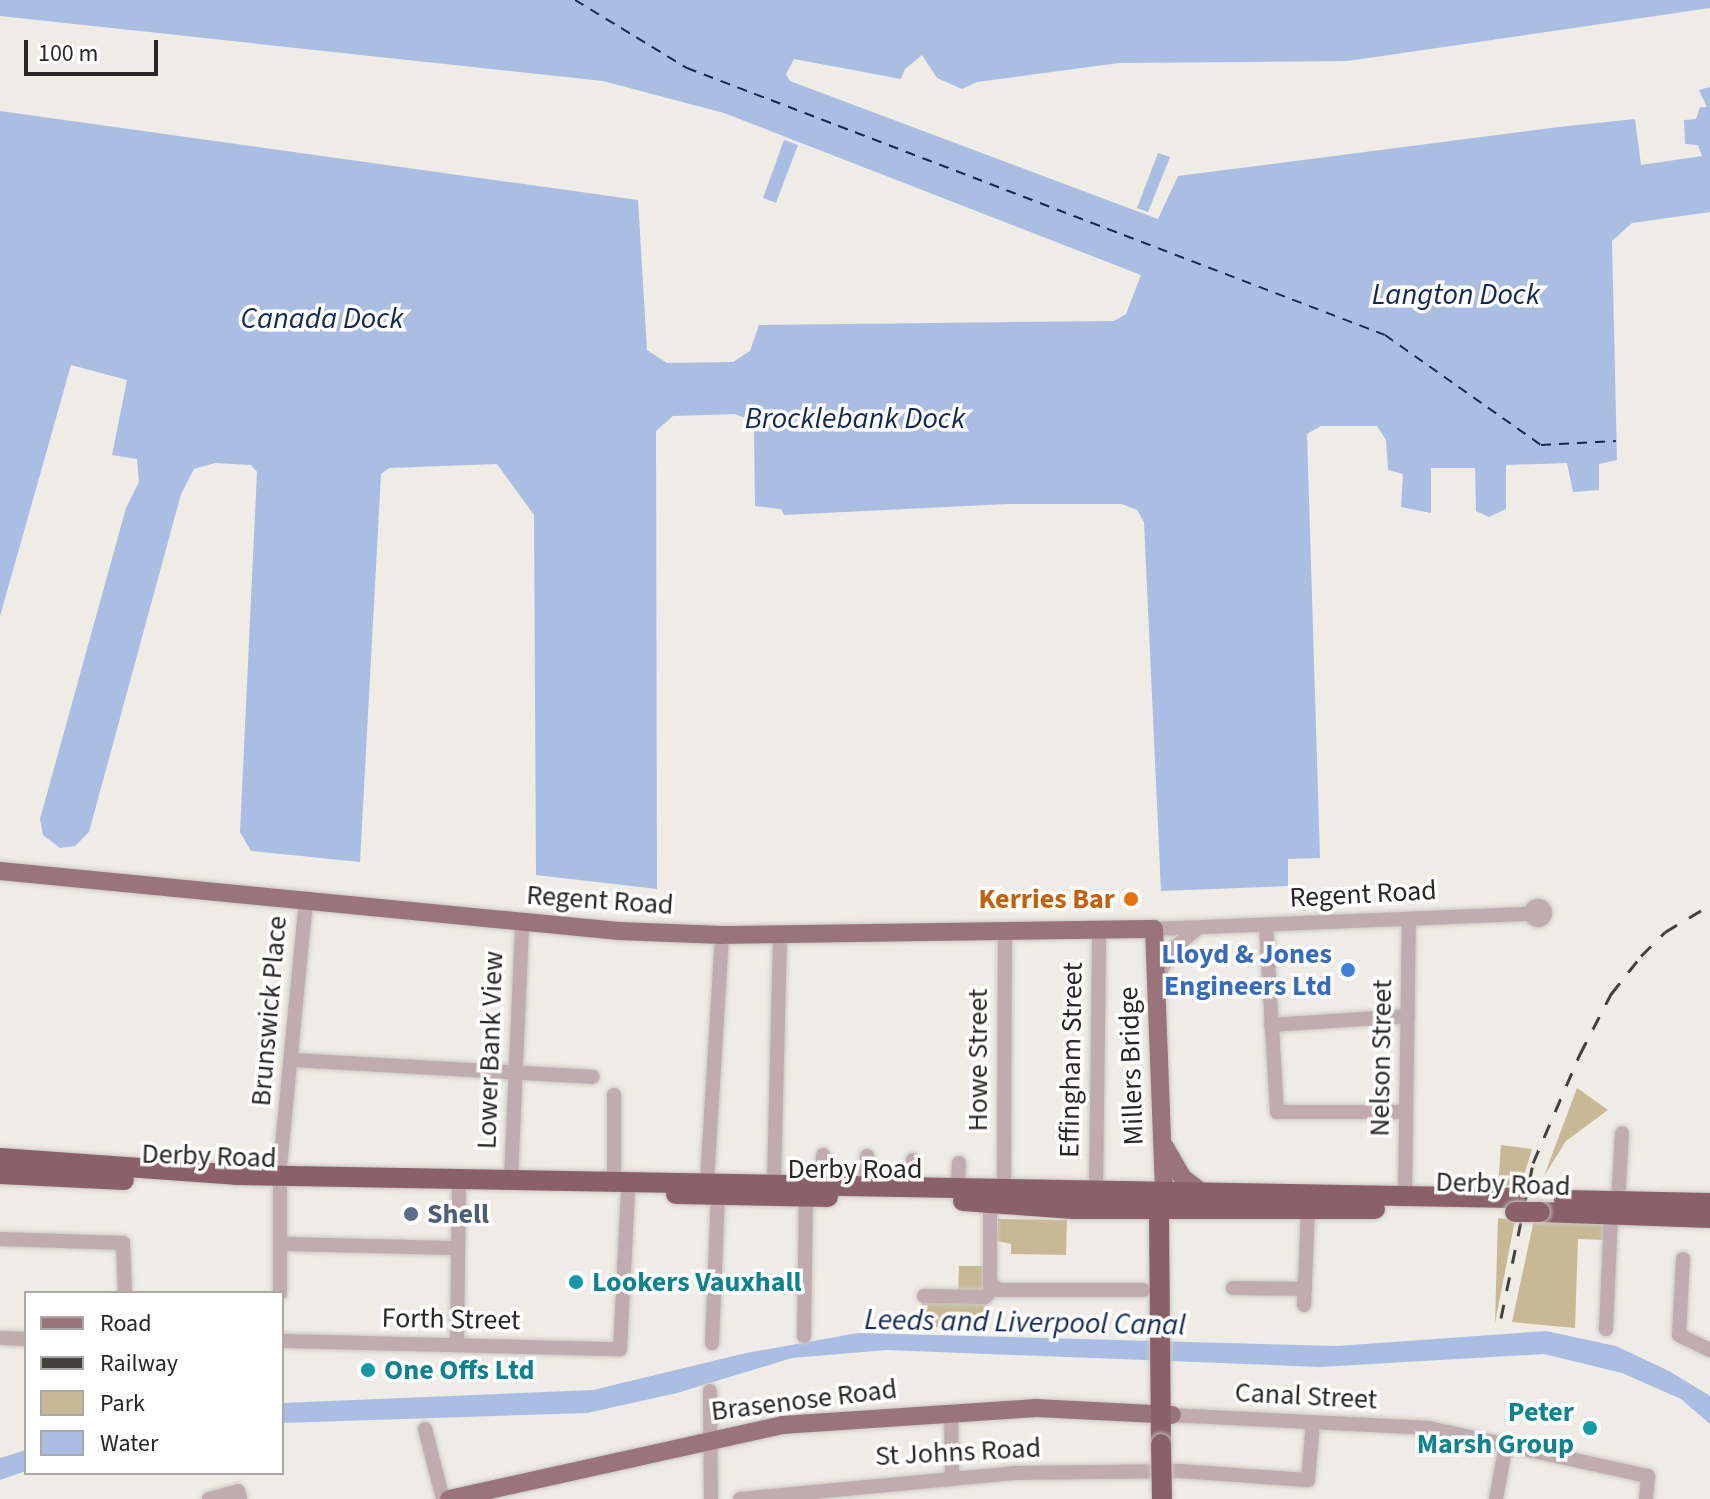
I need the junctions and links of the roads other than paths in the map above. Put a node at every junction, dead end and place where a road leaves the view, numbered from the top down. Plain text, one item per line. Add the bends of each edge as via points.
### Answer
1 (0, 871) edge
2 (306, 899) junction
3 (1531, 914) dead end
4 (1409, 920) junction
5 (522, 923) junction
6 (1266, 927) junction
7 (1198, 928) junction
8 (1099, 929) junction
9 (1154, 929) junction
10 (1005, 931) junction
11 (722, 935) junction
12 (780, 935) junction
13 (1156, 979) junction
14 (1408, 1016) junction
15 (1271, 1025) junction
16 (291, 1060) junction
17 (513, 1075) junction
18 (593, 1077) dead end
19 (614, 1095) dead end
20 (1406, 1112) junction
21 (1622, 1133) dead end
22 (1162, 1141) junction
23 (823, 1155) dead end
24 (867, 1156) dead end
25 (0, 1158) edge
26 (913, 1160) dead end
27 (959, 1163) dead end
28 (0, 1172) edge
29 (511, 1179) junction
30 (280, 1181) junction
31 (774, 1182) junction
32 (866, 1185) junction
33 (621, 1186) junction
34 (913, 1187) junction
35 (958, 1188) junction
36 (713, 1189) junction
37 (459, 1190) junction
38 (814, 1191) junction
39 (1096, 1191) junction
40 (997, 1196) junction
41 (1405, 1196) junction
42 (1204, 1199) junction
43 (1164, 1202) junction
44 (1710, 1203) edge
45 (1515, 1205) junction
46 (1615, 1209) junction
47 (1308, 1210) junction
48 (1710, 1218) edge
49 (0, 1239) edge
50 (281, 1244) junction
51 (458, 1248) junction
52 (1683, 1259) dead end
53 (995, 1287) junction
54 (1233, 1288) dead end
55 (1305, 1289) junction
56 (1143, 1290) dead end
57 (125, 1291) edge
58 (280, 1291) edge
59 (924, 1296) dead end
60 (1304, 1305) dead end
61 (1606, 1329) dead end
62 (804, 1336) dead end
63 (0, 1338) edge
64 (24, 1339) edge
65 (284, 1341) edge
66 (712, 1343) dead end
67 (457, 1344) junction
68 (1710, 1350) edge
69 (710, 1391) dead end
70 (1167, 1409) junction
71 (951, 1412) junction
72 (1313, 1423) junction
73 (425, 1429) dead end
74 (714, 1438) junction
75 (1167, 1444) junction
76 (1506, 1444) junction
77 (952, 1475) junction
78 (209, 1499) edge
79 (240, 1499) edge
80 (446, 1499) edge
81 (711, 1499) edge
82 (740, 1499) edge
83 (1162, 1499) edge
84 (1173, 1499) edge
85 (1496, 1499) edge
86 (1646, 1499) edge

1 - 2 main road, Regent Road
2 - 5 main road, Regent Road
2 - 16 street, Brunswick Place
3 - 4 street, Regent Road
4 - 6 street, Regent Road
4 - 14 street, Nelson Street
5 - 11 main road, Regent Road
5 - 17 street, Lower Bank View
6 - 7 street, Regent Road
6 - 15 street
7 - 9 street, Regent Road
7 - 13 street via 1174,948
8 - 9 main road, Regent Road
8 - 10 main road, Regent Road
8 - 39 street, Effingham Street
9 - 13 main road, Millers Bridge
10 - 12 main road, Regent Road
10 - 40 street, Howe Street
11 - 12 main road, Regent Road
11 - 36 street
12 - 31 street
13 - 22 main road, Millers Bridge
14 - 15 street
14 - 20 street, Nelson Street
15 - 20 street via 1280,1114
16 - 17 street
16 - 30 street, Brunswick Place
17 - 18 street
17 - 29 street, Lower Bank View
19 - 33 street
20 - 41 street, Nelson Street
21 - 46 street
22 - 42 main road via 1179,1172
22 - 43 main road, Millers Bridge
23 - 38 street
24 - 32 street
25 - 30 highway, Derby Road
26 - 34 street
27 - 35 street
28 - 30 highway, Derby Road
29 - 30 highway, Derby Road
29 - 33 highway, Derby Road
30 - 37 highway, Derby Road
30 - 50 street, Brunswick Place
31 - 36 highway, Derby Road
31 - 38 highway, Derby Road
32 - 34 highway, Derby Road
32 - 38 highway, Derby Road
33 - 36 highway, Derby Road
33 - 37 highway, Derby Road
33 - 67 street, Forth Street via 620,1349
34 - 35 highway, Derby Road
35 - 40 highway, Derby Road
36 - 38 highway, Derby Road
36 - 66 street
37 - 51 street
38 - 40 highway, Derby Road
38 - 62 street
39 - 40 highway, Derby Road
39 - 43 highway, Derby Road
40 - 43 highway, Derby Road
40 - 53 street, Howe Street via 997,1250 990,1285
41 - 42 highway, Derby Road
41 - 45 highway, Derby Road
42 - 43 highway, Derby Road
42 - 47 highway, Derby Road
43 - 70 highway, Millers Bridge
44 - 46 highway, Derby Road
45 - 46 highway, Derby Road, bridge
45 - 47 highway, Derby Road
46 - 48 highway, Derby Road
46 - 61 street
47 - 55 street
49 - 57 street via 123,1243
50 - 51 street
50 - 58 street, Brunswick Place
51 - 67 street
52 - 68 street via 1679,1335
53 - 56 street
53 - 59 street via 985,1297
54 - 55 street
55 - 60 street
63 - 64 street
65 - 67 street, Forth Street
69 - 74 street
70 - 71 main road, Brasenose Road
70 - 72 street, Canal Street
70 - 75 highway, Millers Bridge
71 - 74 main road, Brasenose Road via 782,1425
71 - 77 street
72 - 76 street, Canal Street via 1429,1428
72 - 77 street, St Johns Road via 1308,1480 1179,1471
73 - 80 street
74 - 80 main road, Brasenose Road
74 - 81 street
75 - 83 highway, Millers Bridge, bridge
75 - 84 highway, Millers Bridge
76 - 85 street
76 - 86 street, Canal Street via 1648,1476
77 - 82 street, St Johns Road
78 - 79 street via 238,1491

